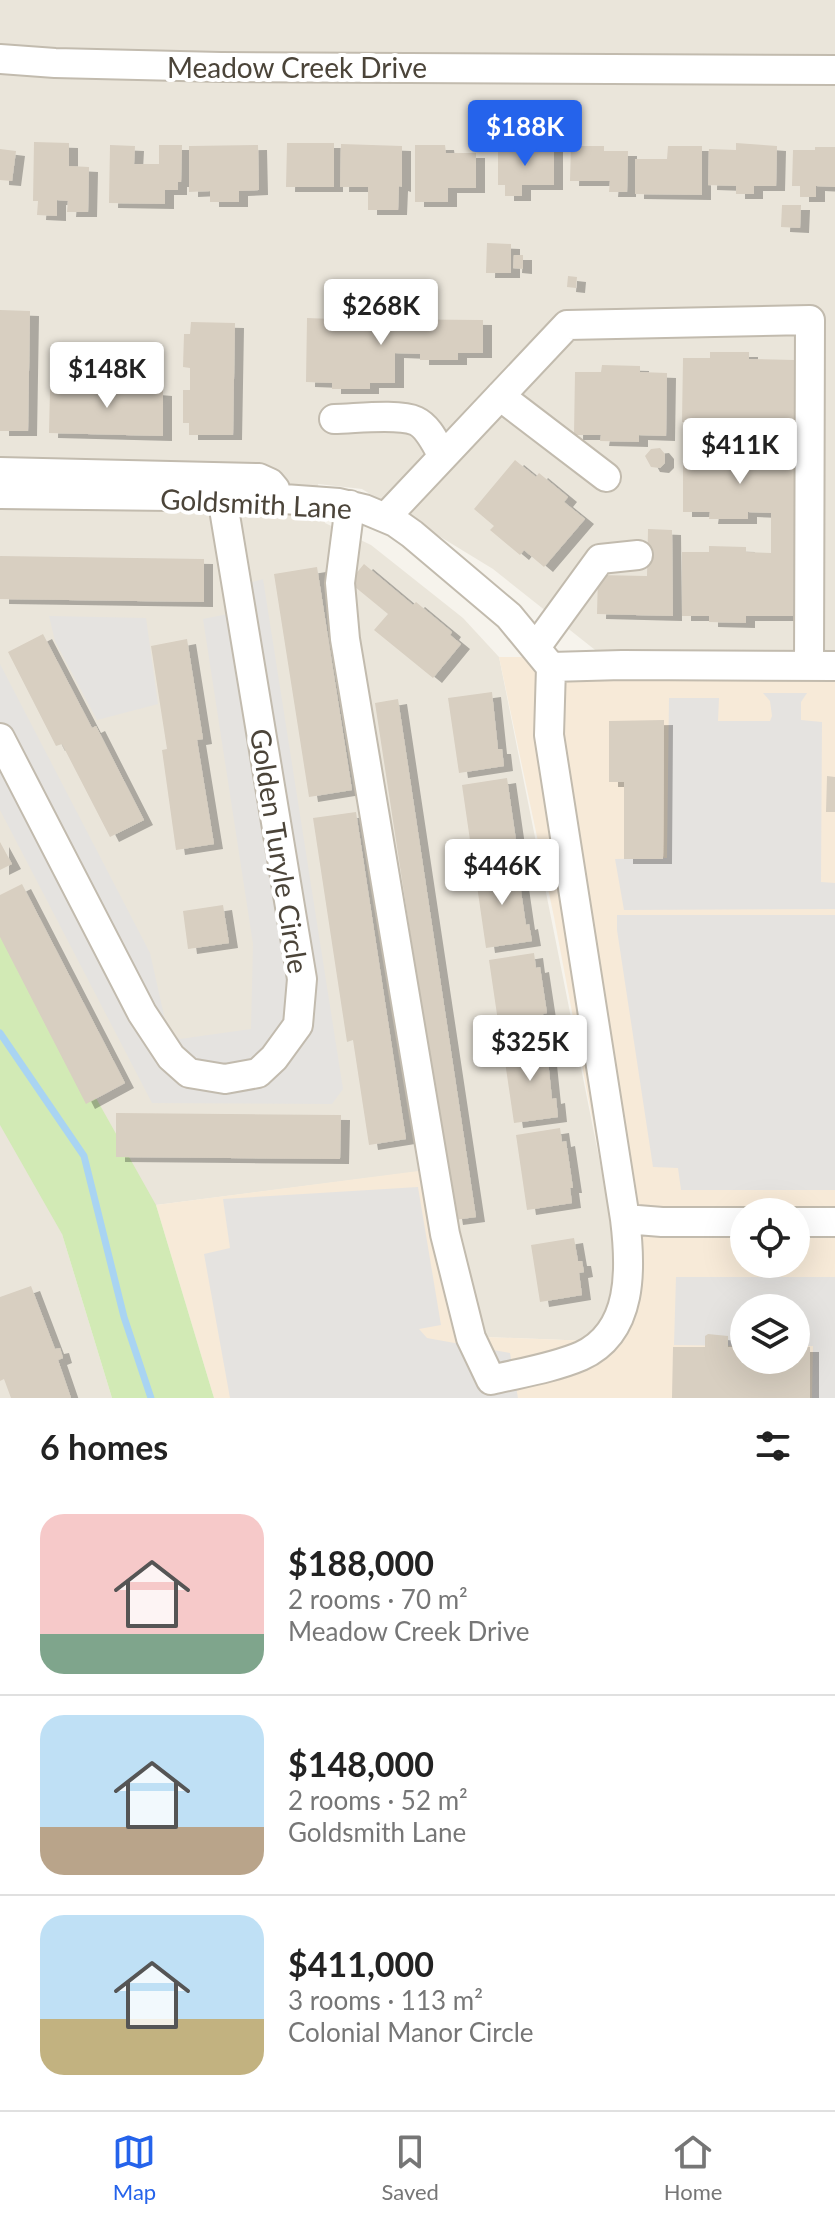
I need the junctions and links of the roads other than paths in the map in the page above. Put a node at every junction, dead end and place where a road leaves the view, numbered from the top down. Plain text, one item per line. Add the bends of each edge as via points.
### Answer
1 (0, 59) edge
2 (835, 70) edge
3 (500, 396) junction
4 (334, 419) dead end
5 (443, 456) junction
6 (0, 472) edge
7 (606, 477) dead end
8 (0, 494) edge
9 (222, 497) junction
10 (279, 499) junction
11 (350, 505) junction
12 (386, 517) junction
13 (638, 555) dead end
14 (544, 657) junction
15 (822, 666) edge
16 (0, 738) edge
17 (625, 1219) junction
18 (730, 1222) edge
19 (810, 1222) edge
20 (835, 1222) edge

1 - 2 street, Meadow Creek Drive via 237,67
3 - 5 street
3 - 7 street
3 - 15 street via 567,325 810,320
4 - 5 street via 417,421
5 - 12 street
6 - 10 street via 259,478 270,483
8 - 9 street, Goldsmith Lane
9 - 10 street, Goldsmith Lane
9 - 16 street, Golden Turyle Circle via 302,979 298,1025 258,1073 225,1079 189,1073 171,1057 142,1013
10 - 11 street, Goldsmith Lane
11 - 12 street, Goldsmith Lane
11 - 17 street via 340,583 345,639 445,1234 471,1338 491,1380 583,1355 603,1340 625,1302 630,1270
12 - 14 street, Goldsmith Lane via 509,616
13 - 14 street via 600,559
14 - 15 street via 622,665
14 - 17 street via 549,735
17 - 18 street
19 - 20 street

